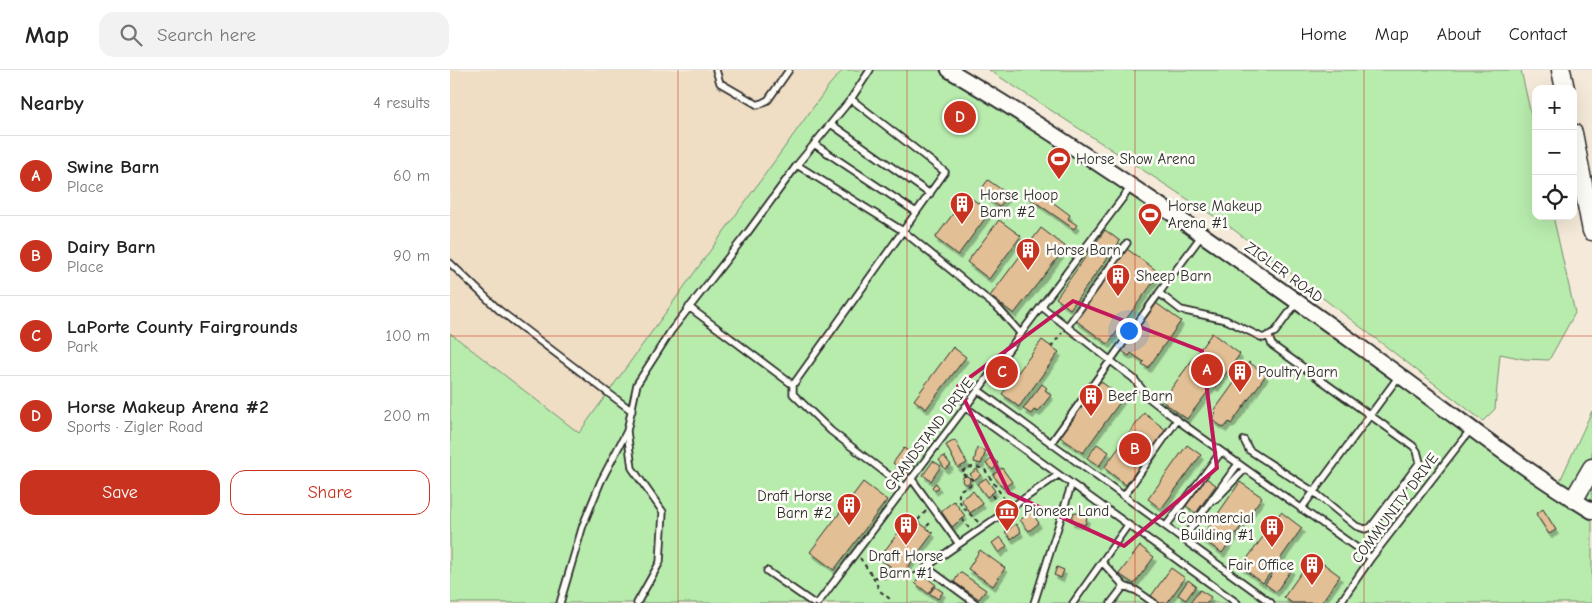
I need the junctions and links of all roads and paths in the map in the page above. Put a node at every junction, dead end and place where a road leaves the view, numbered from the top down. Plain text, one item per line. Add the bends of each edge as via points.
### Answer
1 (716, 70) edge
2 (789, 70) edge
3 (870, 70) edge
4 (949, 70) edge
5 (1561, 70) edge
6 (1563, 85) edge
7 (851, 99) junction
8 (831, 124) junction
9 (814, 144) junction
10 (1577, 154) edge
11 (796, 165) junction
12 (1132, 186) junction
13 (930, 194) junction
14 (916, 212) junction
15 (903, 231) junction
16 (1592, 232) edge
17 (1203, 234) junction
18 (1128, 243) dead end
19 (450, 263) edge
20 (1159, 293) junction
21 (1297, 302) junction
22 (689, 307) junction
23 (1042, 307) junction
24 (1067, 327) junction
25 (1021, 334) junction
26 (1268, 335) junction
27 (1051, 346) dead end
28 (1110, 359) junction
29 (1399, 375) junction
30 (793, 385) junction
31 (978, 390) junction
32 (965, 407) junction
33 (632, 411) junction
34 (1370, 415) junction
35 (1178, 420) junction
36 (1471, 429) junction
37 (627, 431) junction
38 (1244, 440) dead end
39 (1051, 443) junction
40 (1221, 452) junction
41 (1238, 464) junction
42 (1592, 468) edge
43 (1245, 469) junction
44 (1058, 475) junction
45 (911, 478) junction
46 (1071, 486) junction
47 (904, 488) junction
48 (1314, 492) junction
49 (992, 495) dead end
50 (1124, 496) junction
51 (1574, 499) junction
52 (930, 505) junction
53 (1011, 508) junction
54 (1301, 509) junction
55 (1592, 511) edge
56 (1003, 513) junction
57 (1200, 516) junction
58 (962, 519) dead end
59 (918, 520) dead end
60 (1128, 525) junction
61 (1166, 526) junction
62 (983, 527) junction
63 (974, 534) junction
64 (1183, 539) junction
65 (959, 544) junction
66 (856, 551) junction
67 (1371, 558) junction
68 (1102, 562) junction
69 (926, 567) junction
70 (768, 571) dead end
71 (873, 577) junction
72 (1124, 586) junction
73 (890, 599) dead end
74 (560, 603) edge
75 (637, 603) edge
76 (813, 603) edge
77 (818, 603) edge
78 (975, 603) edge
79 (1034, 603) edge
80 (1072, 603) edge
81 (1111, 603) edge
82 (1154, 603) edge
83 (1237, 603) edge
84 (1271, 603) edge
85 (1340, 603) edge

1 - 2 lane via 720,82 758,104 768,100
3 - 7 lane
4 - 12 street, ZIGLER ROAD
5 - 6 main road
7 - 8 lane
7 - 13 lane via 946,172
8 - 9 lane
8 - 13 lane
9 - 11 lane
9 - 14 lane
10 - 16 main road
11 - 15 lane
11 - 22 lane
12 - 17 street, ZIGLER ROAD
12 - 23 lane, GRANDSTAND DRIVE
13 - 14 lane
14 - 15 lane
15 - 25 lane via 999,309
15 - 30 lane
17 - 20 lane
17 - 21 street, ZIGLER ROAD
18 - 24 lane
19 - 33 lane via 499,310
20 - 26 lane via 1180,310 1226,320 1263,338
20 - 28 lane
21 - 26 lane via 1276,332
21 - 29 street, ZIGLER ROAD
22 - 30 lane
22 - 33 lane via 638,384
23 - 24 lane
23 - 25 lane, GRANDSTAND DRIVE
24 - 27 path
24 - 28 lane
25 - 31 lane, GRANDSTAND DRIVE
26 - 34 lane via 1272,345
28 - 35 lane via 1134,379 1149,398
28 - 39 lane
29 - 34 lane
29 - 36 street, ZIGLER ROAD
30 - 47 lane via 793,394 831,431
31 - 32 lane, GRANDSTAND DRIVE
31 - 39 lane
32 - 44 lane
32 - 45 lane, GRANDSTAND DRIVE
33 - 37 lane
34 - 48 lane
34 - 48 lane via 1413,446 1419,457 1418,467 1371,527 1366,529 1356,526
35 - 40 lane
35 - 50 lane
36 - 51 street, ZIGLER ROAD
36 - 67 lane, COMMUNITY DRIVE
37 - 74 lane via 582,525
37 - 75 lane via 632,468 663,512 660,562
38 - 48 lane via 1249,450
39 - 50 lane
40 - 41 lane
40 - 61 lane
41 - 43 lane
41 - 57 lane
42 - 51 main road
43 - 54 lane
43 - 57 lane
44 - 46 lane
44 - 53 lane
45 - 47 lane, GRANDSTAND DRIVE
45 - 52 lane
46 - 60 lane
46 - 79 lane
47 - 66 lane, GRANDSTAND DRIVE
48 - 54 lane
49 - 56 path
50 - 61 lane
51 - 55 street, ZIGLER ROAD
52 - 59 path
52 - 65 lane
53 - 56 lane
53 - 62 path via 985,470 970,467 963,470 961,473 972,479 972,484 960,490 958,496 962,507
54 - 67 lane
56 - 62 lane
57 - 64 lane
58 - 63 path
60 - 68 lane
60 - 83 lane
61 - 64 lane
62 - 63 lane
63 - 65 lane
64 - 84 lane
65 - 69 lane
66 - 71 path
66 - 77 lane, GRANDSTAND DRIVE
67 - 85 lane, COMMUNITY DRIVE
68 - 72 lane
68 - 80 lane
69 - 71 path via 912,575 888,579
69 - 78 lane
70 - 76 lane
71 - 73 path
72 - 81 lane
72 - 82 lane via 1137,590

